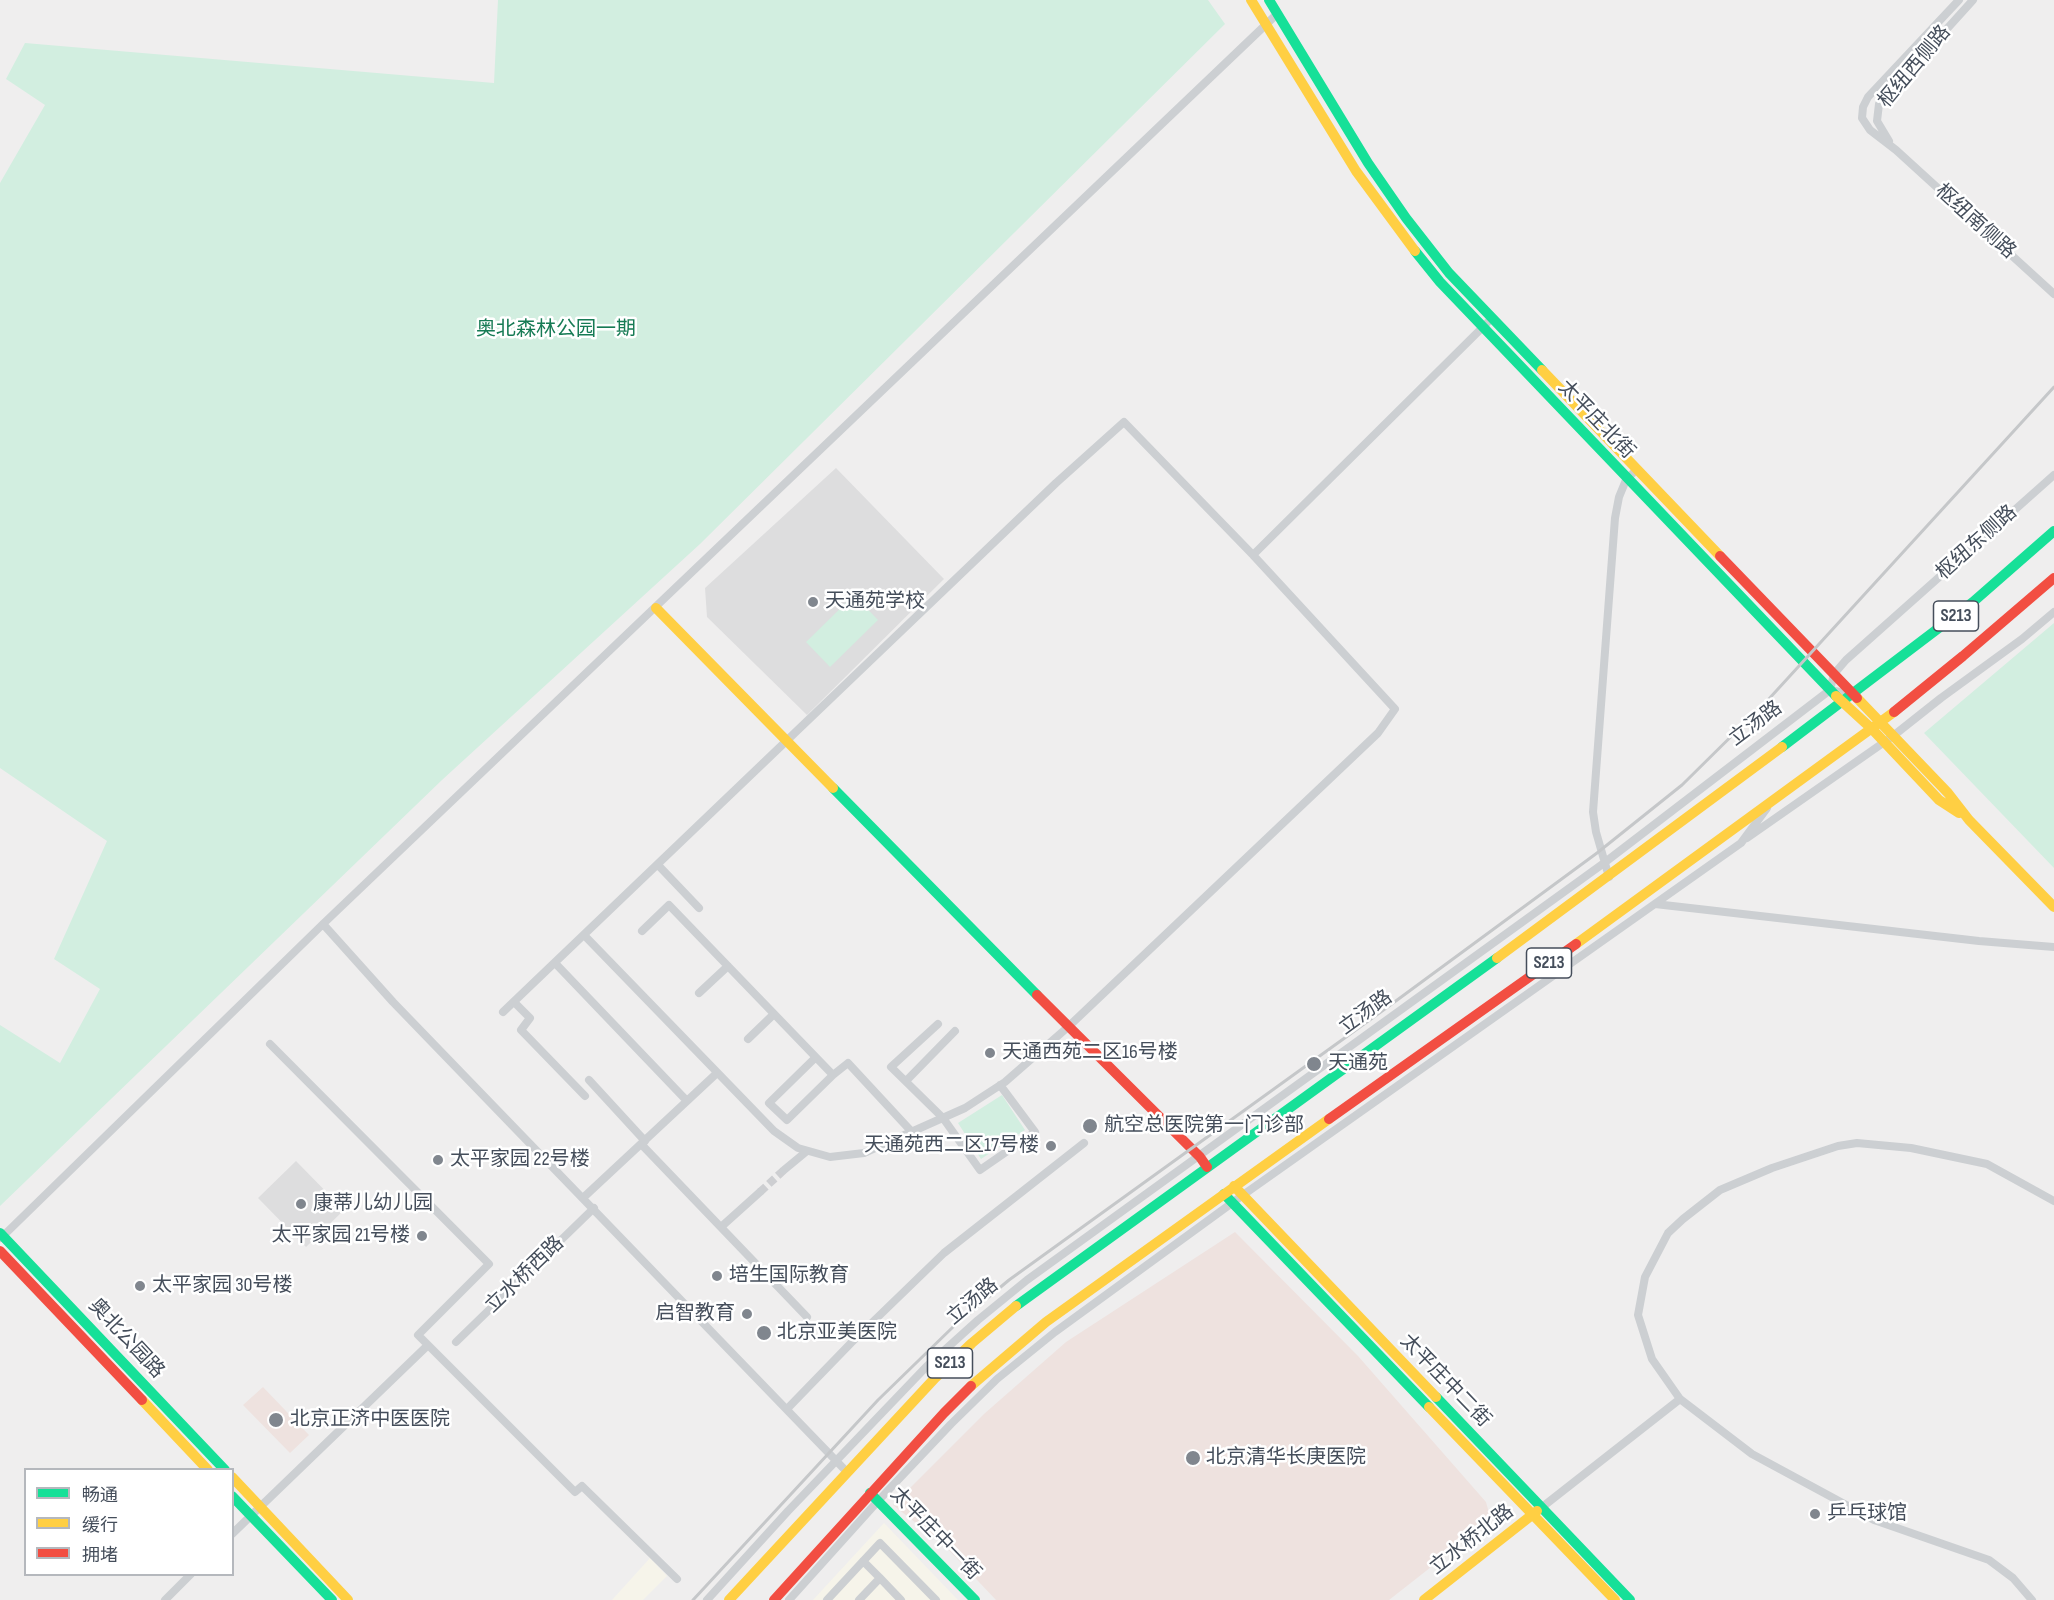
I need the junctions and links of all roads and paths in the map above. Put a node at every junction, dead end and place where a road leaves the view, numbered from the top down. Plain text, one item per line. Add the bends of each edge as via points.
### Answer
1 (1251, 0) edge
2 (1269, 0) edge
3 (1959, 0) edge
4 (1973, 0) edge
5 (1277, 14) junction
6 (1267, 24) junction
7 (1896, 150) junction
8 (2054, 294) edge
9 (1492, 318) junction
10 (1482, 327) junction
11 (1637, 470) junction
12 (2054, 475) edge
13 (1628, 479) junction
14 (2054, 531) edge
15 (1253, 555) junction
16 (2054, 578) edge
17 (656, 608) junction
18 (2054, 612) edge
19 (1834, 675) junction
20 (1830, 690) junction
21 (1854, 695) junction
22 (1843, 702) junction
23 (1876, 726) junction
24 (1889, 739) junction
25 (787, 741) junction
26 (1774, 799) junction
27 (1741, 843) junction
28 (1604, 863) junction
29 (657, 865) junction
30 (1609, 877) junction
31 (1655, 904) junction
32 (2054, 907) edge
33 (699, 908) dead end
34 (324, 924) junction
35 (642, 931) dead end
36 (584, 935) junction
37 (2054, 947) edge
38 (555, 963) junction
39 (728, 966) junction
40 (699, 993) dead end
41 (514, 1002) junction
42 (503, 1012) dead end
43 (774, 1014) junction
44 (938, 1024) dead end
45 (1068, 1027) junction
46 (955, 1031) dead end
47 (748, 1040) dead end
48 (270, 1044) dead end
49 (815, 1058) junction
50 (717, 1073) junction
51 (833, 1075) junction
52 (589, 1080) dead end
53 (906, 1081) junction
54 (1000, 1085) junction
55 (585, 1096) dead end
56 (687, 1101) junction
57 (943, 1118) junction
58 (912, 1131) junction
59 (643, 1143) junction
60 (1084, 1143) dead end
61 (807, 1151) junction
62 (1200, 1157) junction
63 (1207, 1167) junction
64 (784, 1170) tunnel mouth
65 (1234, 1186) junction
66 (760, 1192) tunnel mouth
67 (1224, 1194) junction
68 (1243, 1195) junction
69 (584, 1197) junction
70 (2054, 1201) edge
71 (1232, 1203) junction
72 (594, 1208) junction
73 (722, 1227) junction
74 (1, 1236) edge
75 (0, 1251) edge
76 (807, 1317) dead end
77 (456, 1342) dead end
78 (428, 1346) junction
79 (1680, 1399) junction
80 (787, 1408) junction
81 (836, 1460) junction
82 (206, 1468) edge
83 (223, 1468) edge
84 (846, 1471) junction
85 (234, 1480) edge
86 (874, 1497) junction
87 (234, 1498) edge
88 (261, 1507) junction
89 (1537, 1511) junction
90 (252, 1516) junction
91 (234, 1532) edge
92 (863, 1561) junction
93 (190, 1576) edge
94 (880, 1578) junction
95 (677, 1579) dead end
96 (165, 1600) edge
97 (332, 1600) edge
98 (348, 1600) edge
99 (707, 1600) edge
100 (729, 1600) edge
101 (774, 1600) edge
102 (789, 1600) edge
103 (827, 1600) edge
104 (859, 1600) edge
105 (901, 1600) edge
106 (936, 1600) edge
107 (975, 1600) edge
108 (1425, 1600) edge
109 (1615, 1600) edge
110 (1630, 1600) edge
111 (2032, 1600) edge

1 - 6 main road, 太平庄北街
2 - 5 main road, 太平庄北街
3 - 7 street, 枢纽西侧路 via 1875,89 1863,107 1862,118 1870,129
4 - 7 street, 枢纽西侧路 via 1879,104 1877,121
5 - 6 street
5 - 9 main road, 太平庄北街 via 1393,200 1449,273
6 - 10 main road, 太平庄北街 via 1376,200 1418,256
6 - 17 street
7 - 8 street, 枢纽南侧路
9 - 10 street
9 - 11 main road, 太平庄北街
10 - 13 main road, 太平庄北街
10 - 15 street
11 - 13 street
11 - 19 main road, 太平庄北街
12 - 19 street, 枢纽东侧路
13 - 20 main road, 太平庄北街
13 - 28 street via 1615,518 1593,812
14 - 21 main road, S213 via 1948,622
15 - 25 street via 1124,422
15 - 45 street via 1395,709 1378,733
16 - 23 main road, S213
17 - 25 main road
17 - 34 street
18 - 24 street
19 - 20 street, 枢纽东侧路
19 - 21 main road, 太平庄北街
20 - 21 street
20 - 22 main road, 太平庄北街
20 - 28 street, 立汤路 / S213
21 - 22 main road, 立汤路
21 - 23 main road, 太平庄北街
22 - 23 main road, 太平庄北街
22 - 30 main road, 立汤路 / S213
23 - 24 main road, 太平庄北街
23 - 26 main road, S213
24 - 27 street
24 - 32 main road, 太平庄北街 via 1948,793 1969,820
25 - 29 street
25 - 45 main road
26 - 27 street, S213
26 - 65 main road, S213
27 - 31 street, S213
28 - 30 street
28 - 62 street, 立汤路 / S213
29 - 33 street
29 - 36 street
30 - 63 main road, 立汤路 / S213
31 - 37 street
31 - 68 street, S213
34 - 69 street via 393,1002
34 - 74 street
35 - 39 street via 669,905
36 - 38 street
36 - 50 street
38 - 41 street
38 - 56 street
39 - 40 street
39 - 43 street
41 - 42 street
41 - 55 street via 530,1018 521,1030
43 - 47 street
43 - 49 street
44 - 53 street via 891,1067
45 - 54 street
45 - 62 main road
46 - 53 street
48 - 78 street via 489,1264 418,1335
49 - 51 street
49 - 51 street via 769,1103 787,1120
50 - 56 street
50 - 61 street via 774,1131
51 - 58 street via 848,1063
52 - 59 street
53 - 57 street
54 - 57 street
54 - 57 street via 1035,1132 980,1170
56 - 59 street
57 - 58 street
58 - 61 street via 864,1153 830,1157
59 - 69 street
59 - 73 street
60 - 80 street via 944,1253
61 - 64 street
62 - 63 main road
62 - 81 street, 立汤路 / S213 via 1076,1243 978,1320 927,1366
63 - 84 main road, 立汤路 / S213 via 1051,1280 972,1343
65 - 67 main road, S213
65 - 68 main road, 太平庄中二街
66 - 73 street
67 - 71 main road, 太平庄中二街
67 - 86 main road, S213 via 1046,1322 1001,1360 961,1396
68 - 71 street, S213
68 - 89 main road, 太平庄中二街
69 - 72 street
70 - 79 street via 1987,1164 1911,1148 1857,1143 1772,1168 1720,1191 1668,1233 1645,1277 1638,1316 1652,1359
71 - 86 street, S213 via 997,1379
71 - 89 main road, 太平庄中二街
72 - 77 street, 立水桥西路
72 - 80 street
73 - 76 street
74 - 83 main road, 奥北公园路
75 - 82 main road, 奥北公园路
78 - 88 street
78 - 95 street via 575,1492 582,1486
79 - 89 street
79 - 111 street via 1752,1454 1836,1501 1874,1520 1989,1560 2013,1578
80 - 81 street
81 - 84 street
81 - 99 street, 立汤路 / S213
84 - 100 main road, 立汤路 / S213
85 - 88 main road
86 - 101 main road, S213
86 - 102 street, S213
86 - 107 main road, 太平庄中一街
87 - 90 main road
88 - 90 street
88 - 98 main road
89 - 108 main road, 立水桥北路
89 - 109 main road, 太平庄中二街
89 - 110 main road, 太平庄中二街
90 - 91 street
90 - 97 main road
92 - 94 street
92 - 103 street
92 - 106 street via 880,1544
93 - 96 street
94 - 104 street
94 - 105 street

